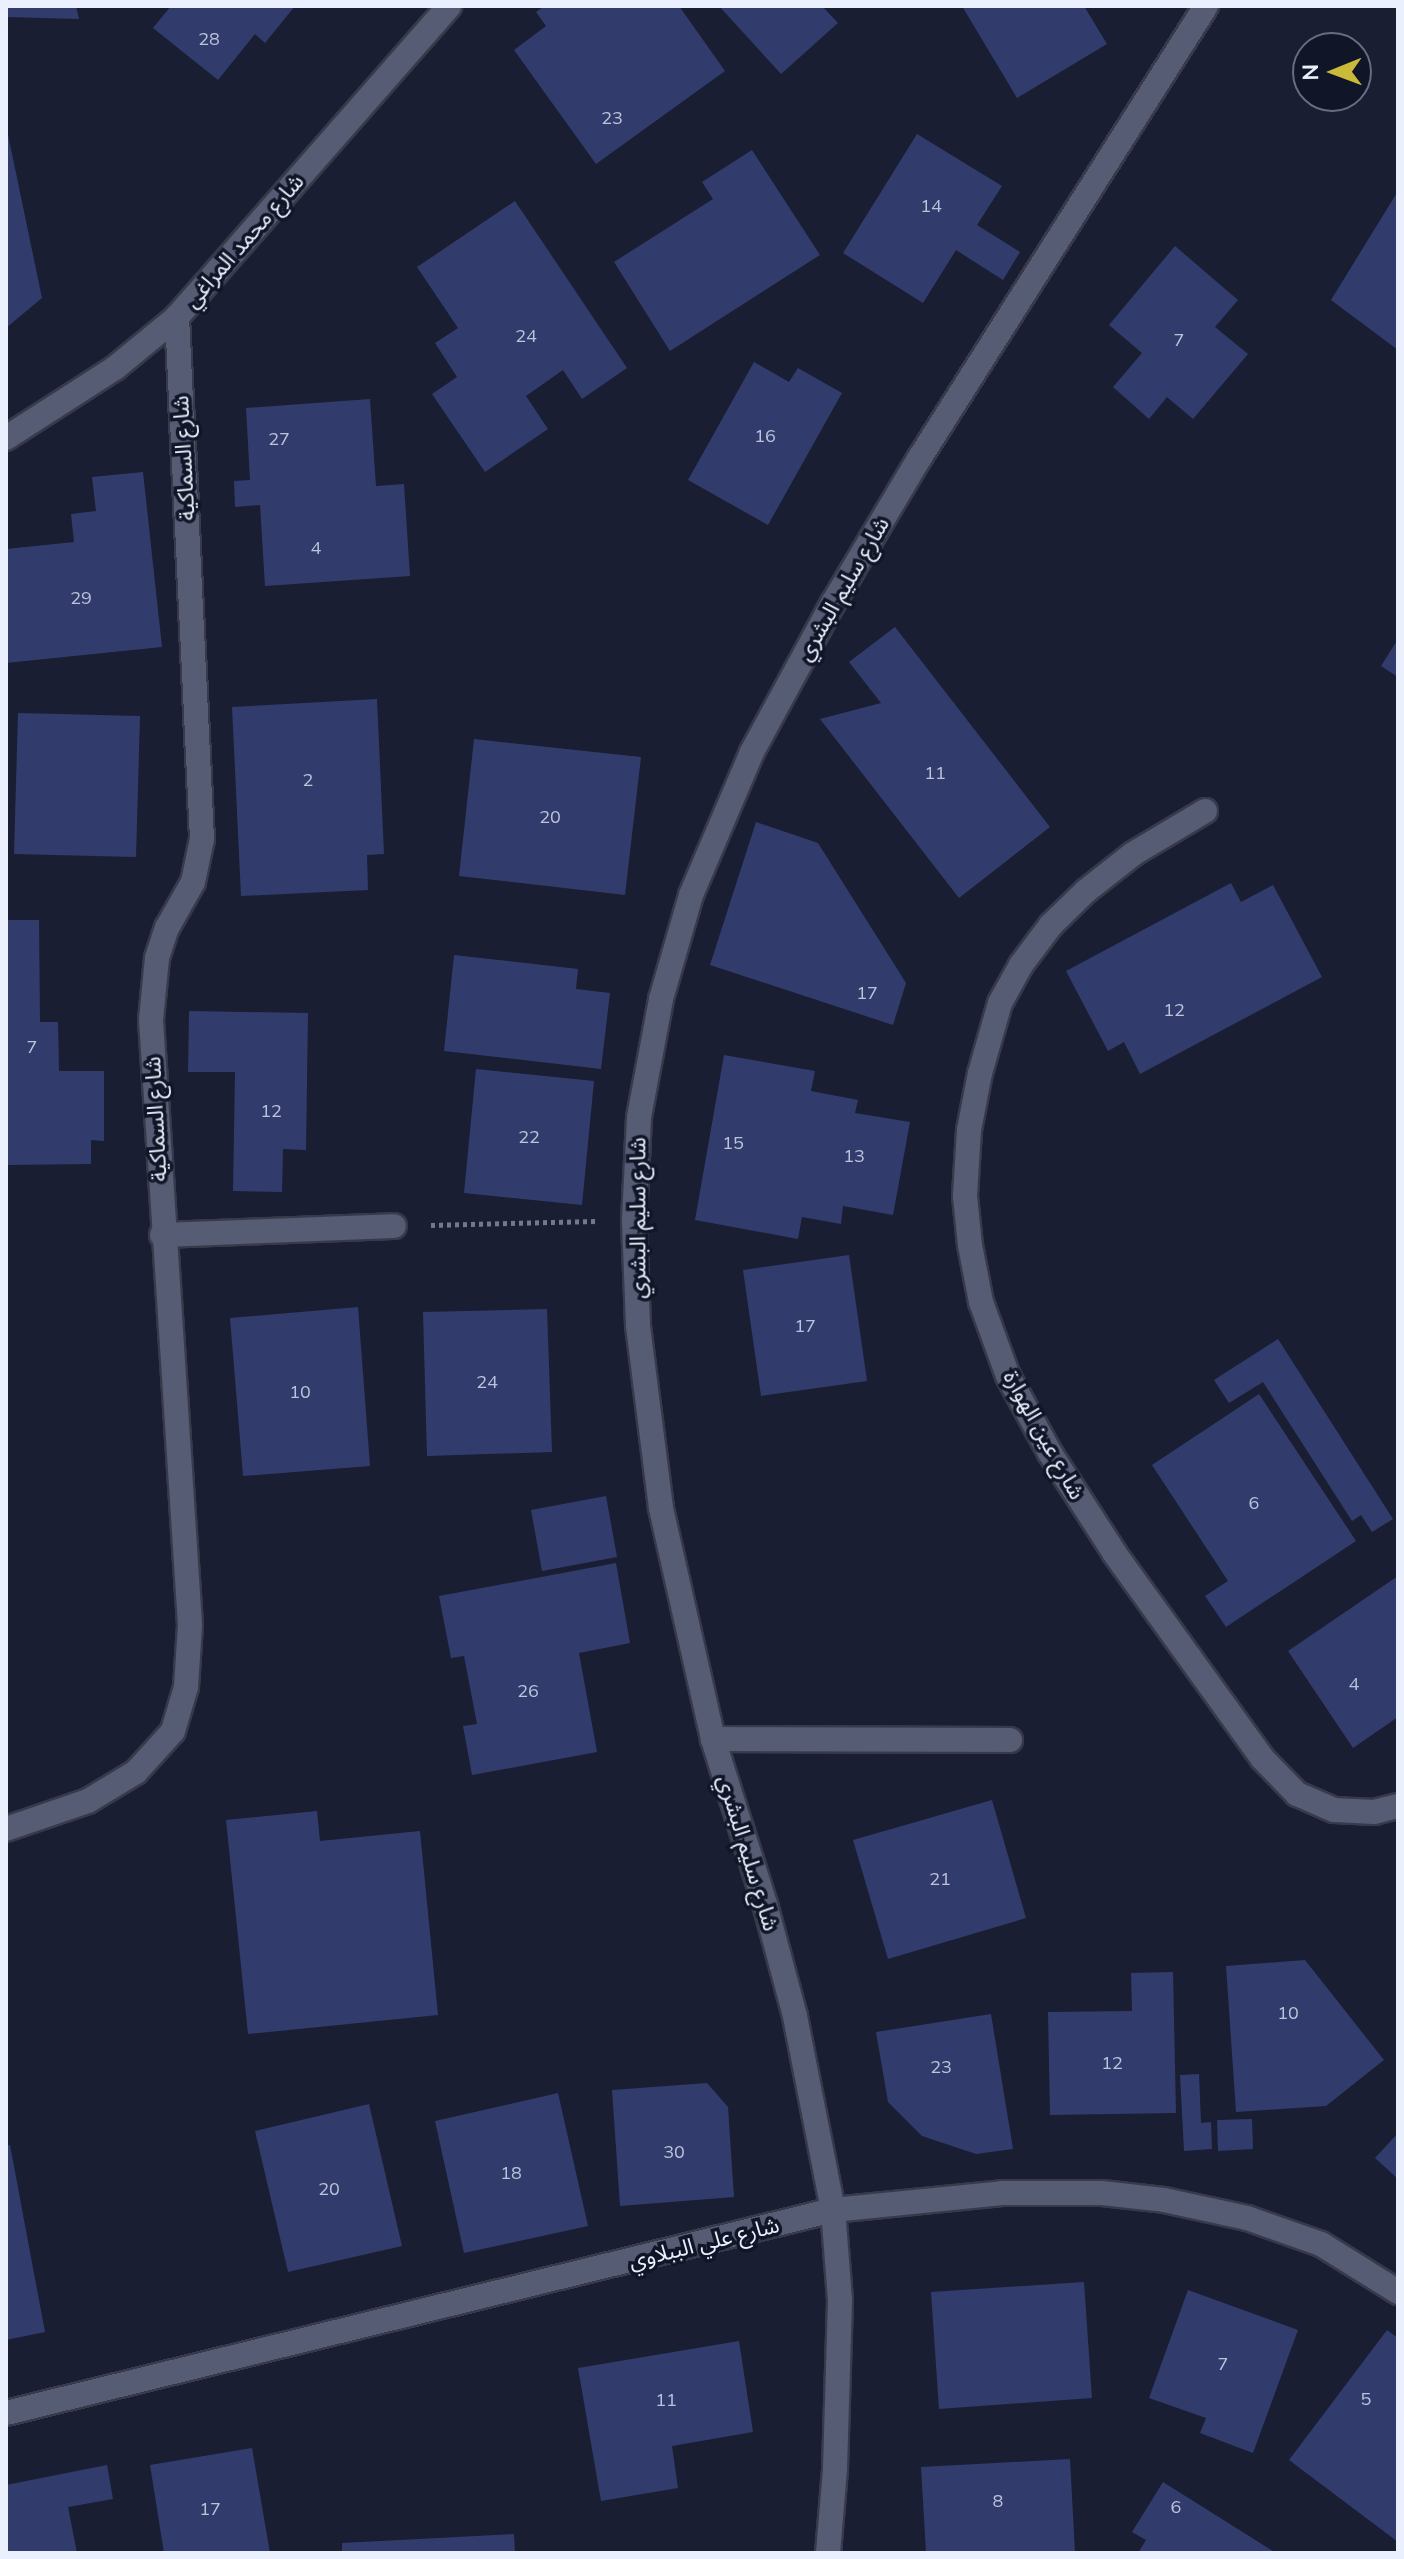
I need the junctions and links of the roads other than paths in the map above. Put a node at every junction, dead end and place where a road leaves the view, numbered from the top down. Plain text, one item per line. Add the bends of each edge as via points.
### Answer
1 (449, 6) edge
2 (1206, 6) edge
3 (177, 317) junction
4 (6, 438) edge
5 (1205, 811) dead end
6 (394, 1226) road end
7 (162, 1235) junction
8 (713, 1739) junction
9 (1010, 1740) dead end
10 (1398, 1806) edge
11 (6, 1829) edge
12 (833, 2210) junction
13 (1398, 2292) edge
14 (6, 2413) edge
15 (828, 2553) edge

1 - 3 street, شارع محمد المراغي
2 - 8 street, شارع سليم البشري via 833,603 752,752 691,895 661,999 639,1117 634,1220 638,1325 661,1508
3 - 4 street, شارع محمد المراغي via 115,368
3 - 7 street, شارع السماكية via 202,839 193,882 167,928 152,983
5 - 10 street, شارع عين الهوارة via 1133,854 1086,891 1029,955 1000,1003 969,1130 965,1196 981,1302 1008,1376 1050,1453 1115,1554 1262,1758 1297,1794 1334,1810 1374,1812
6 - 7 street
7 - 11 street, شارع السماكية via 190,1625 186,1687 173,1731 136,1772 88,1801
8 - 9 street
8 - 12 street, شارع سليم البشري via 795,2016
12 - 13 street, شارع علي الببلاوي via 1002,2193 1102,2193 1164,2200 1247,2218 1321,2244
12 - 14 street, شارع علي الببلاوي
12 - 15 street, شارع سليم البشري via 840,2300

